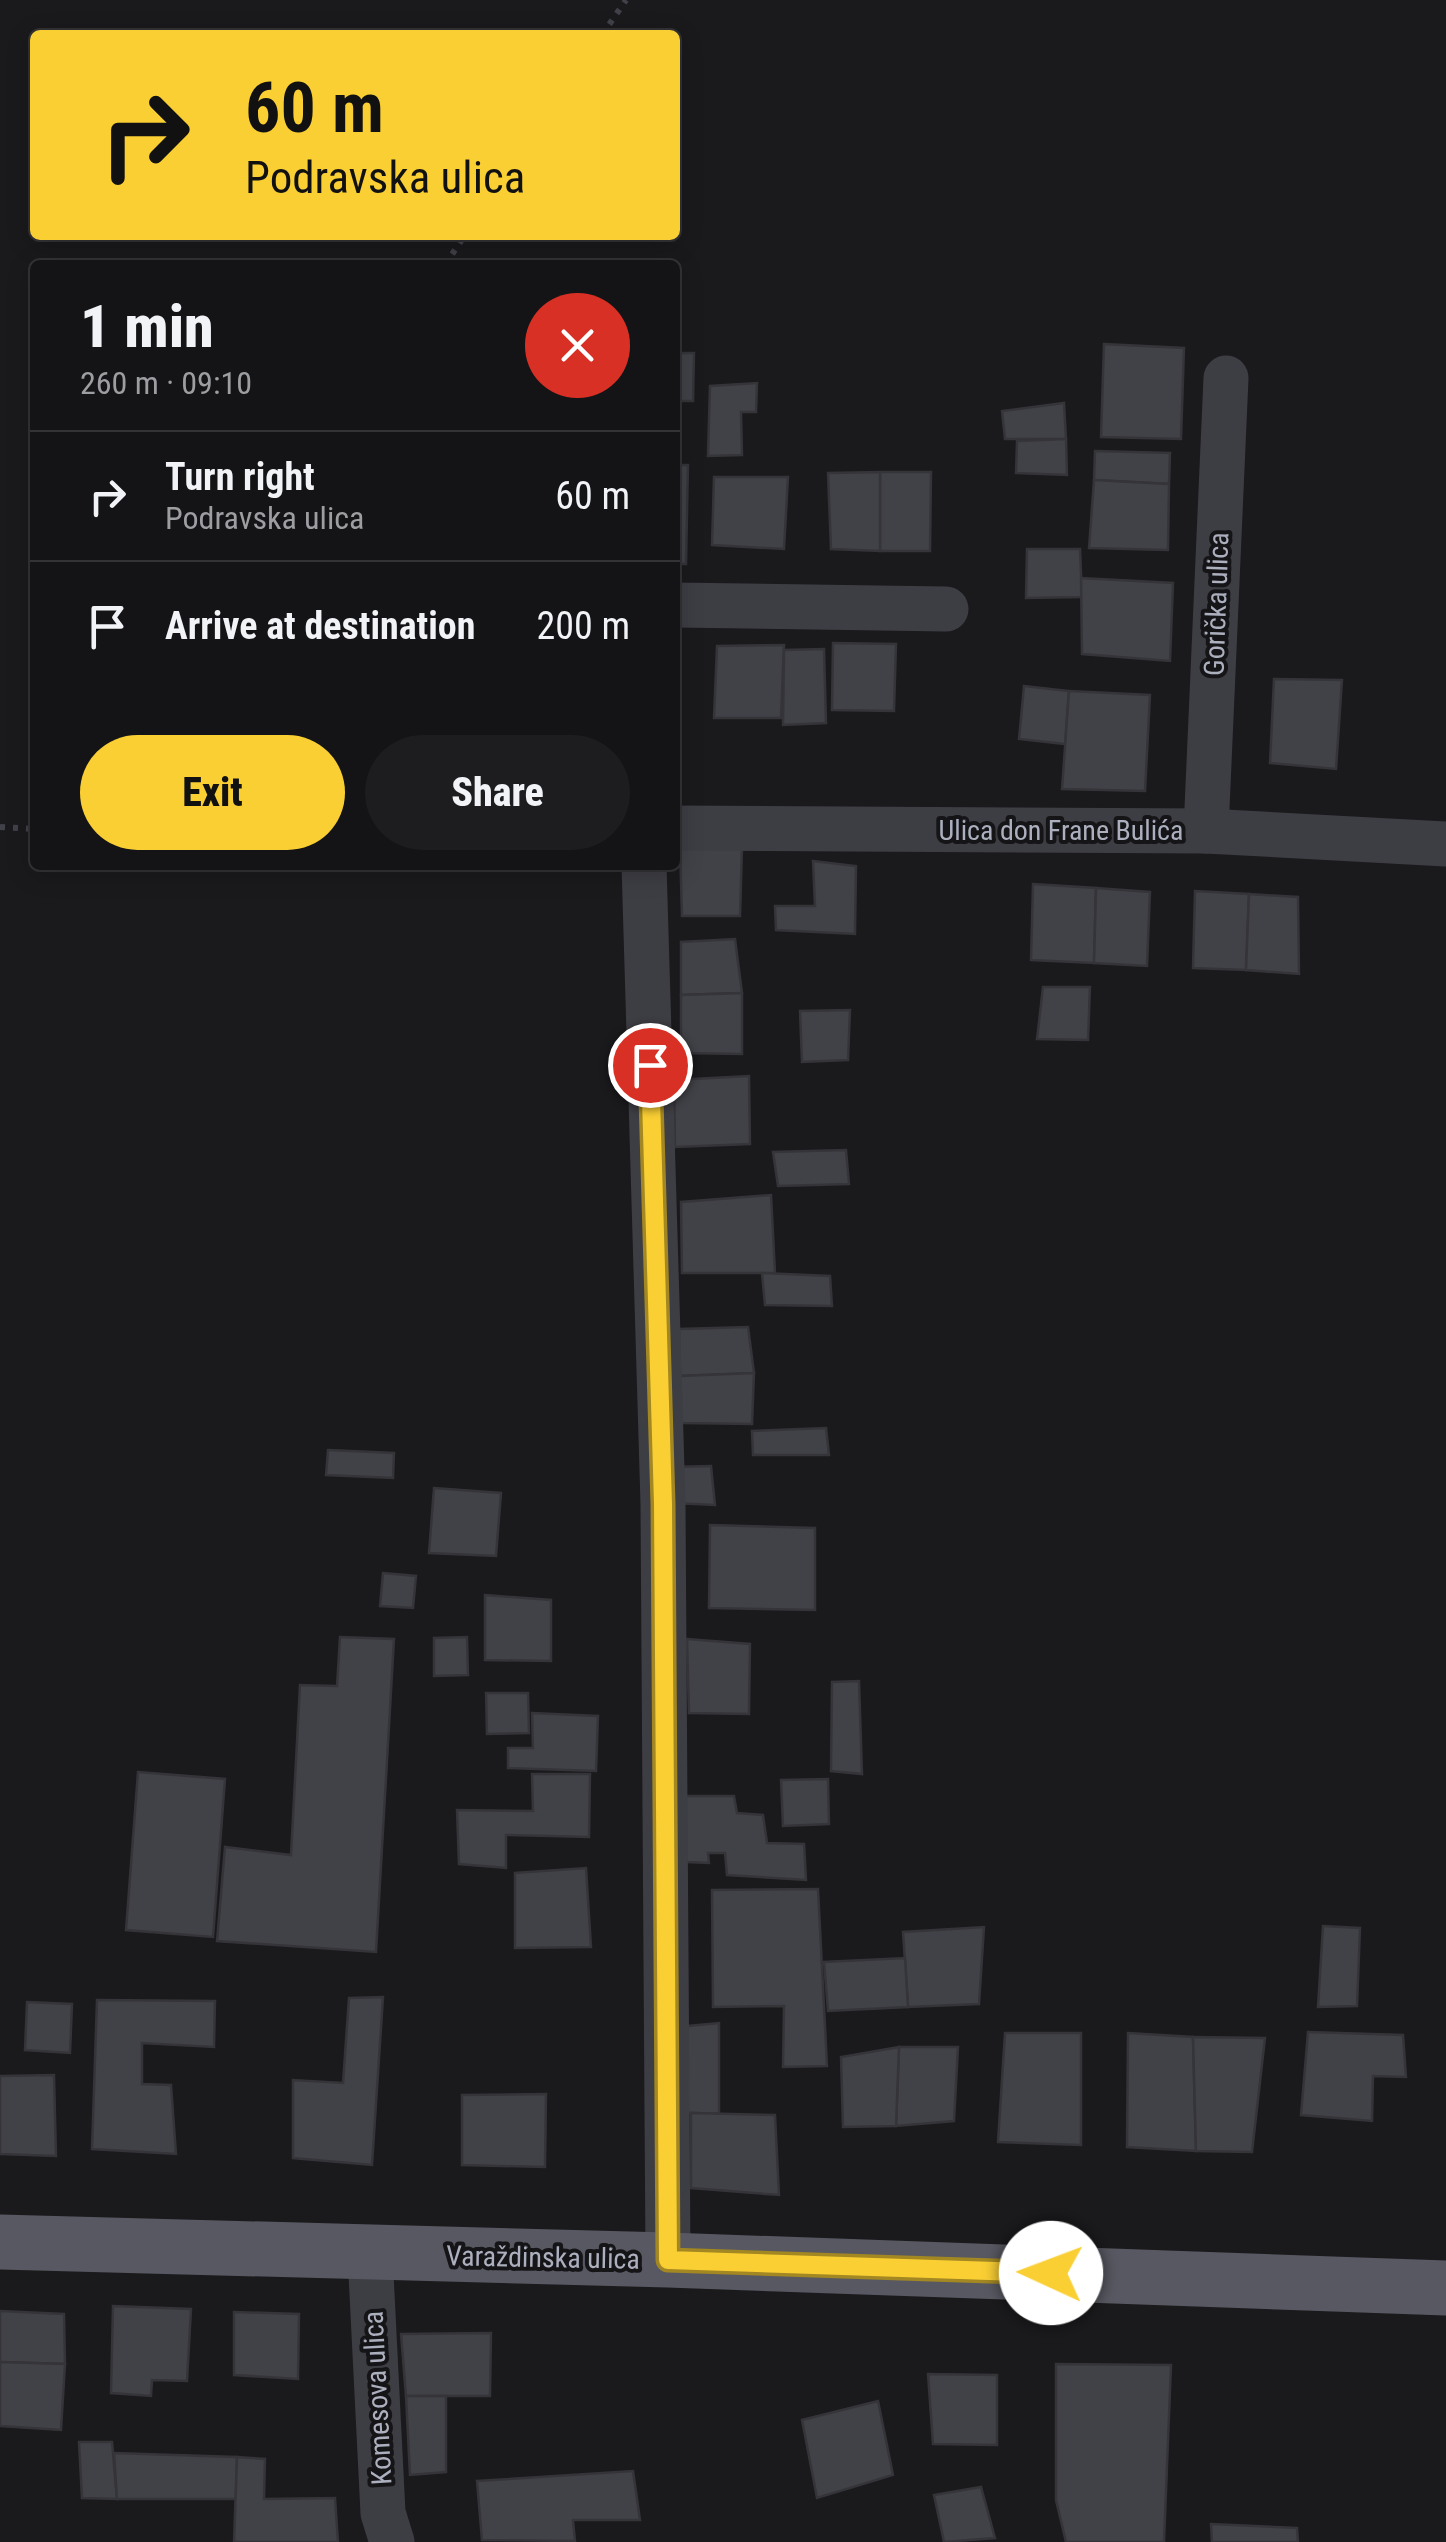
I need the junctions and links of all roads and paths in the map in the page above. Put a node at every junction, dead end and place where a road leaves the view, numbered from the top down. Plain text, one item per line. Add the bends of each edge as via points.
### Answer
1 (626, 0) edge
2 (605, 30) edge
3 (1226, 378) dead end
4 (680, 605) edge
5 (946, 609) dead end
6 (0, 826) edge
7 (30, 828) edge
8 (680, 828) edge
9 (1206, 830) junction
10 (1446, 844) edge
11 (644, 870) edge
12 (0, 2242) edge
13 (370, 2254) junction
14 (668, 2260) junction
15 (1446, 2288) edge
16 (392, 2542) edge

1 - 2 path
3 - 9 street, Gorička ulica
4 - 5 street
6 - 7 path
8 - 9 street, Ulica don Frane Bulića
9 - 10 street, Ulica don Frane Bulića
11 - 14 street via 663,1504
12 - 13 main road, Varaždinska ulica
13 - 14 main road, Varaždinska ulica
13 - 16 street, Komesova ulica via 382,2513
14 - 15 main road, Varaždinska ulica

